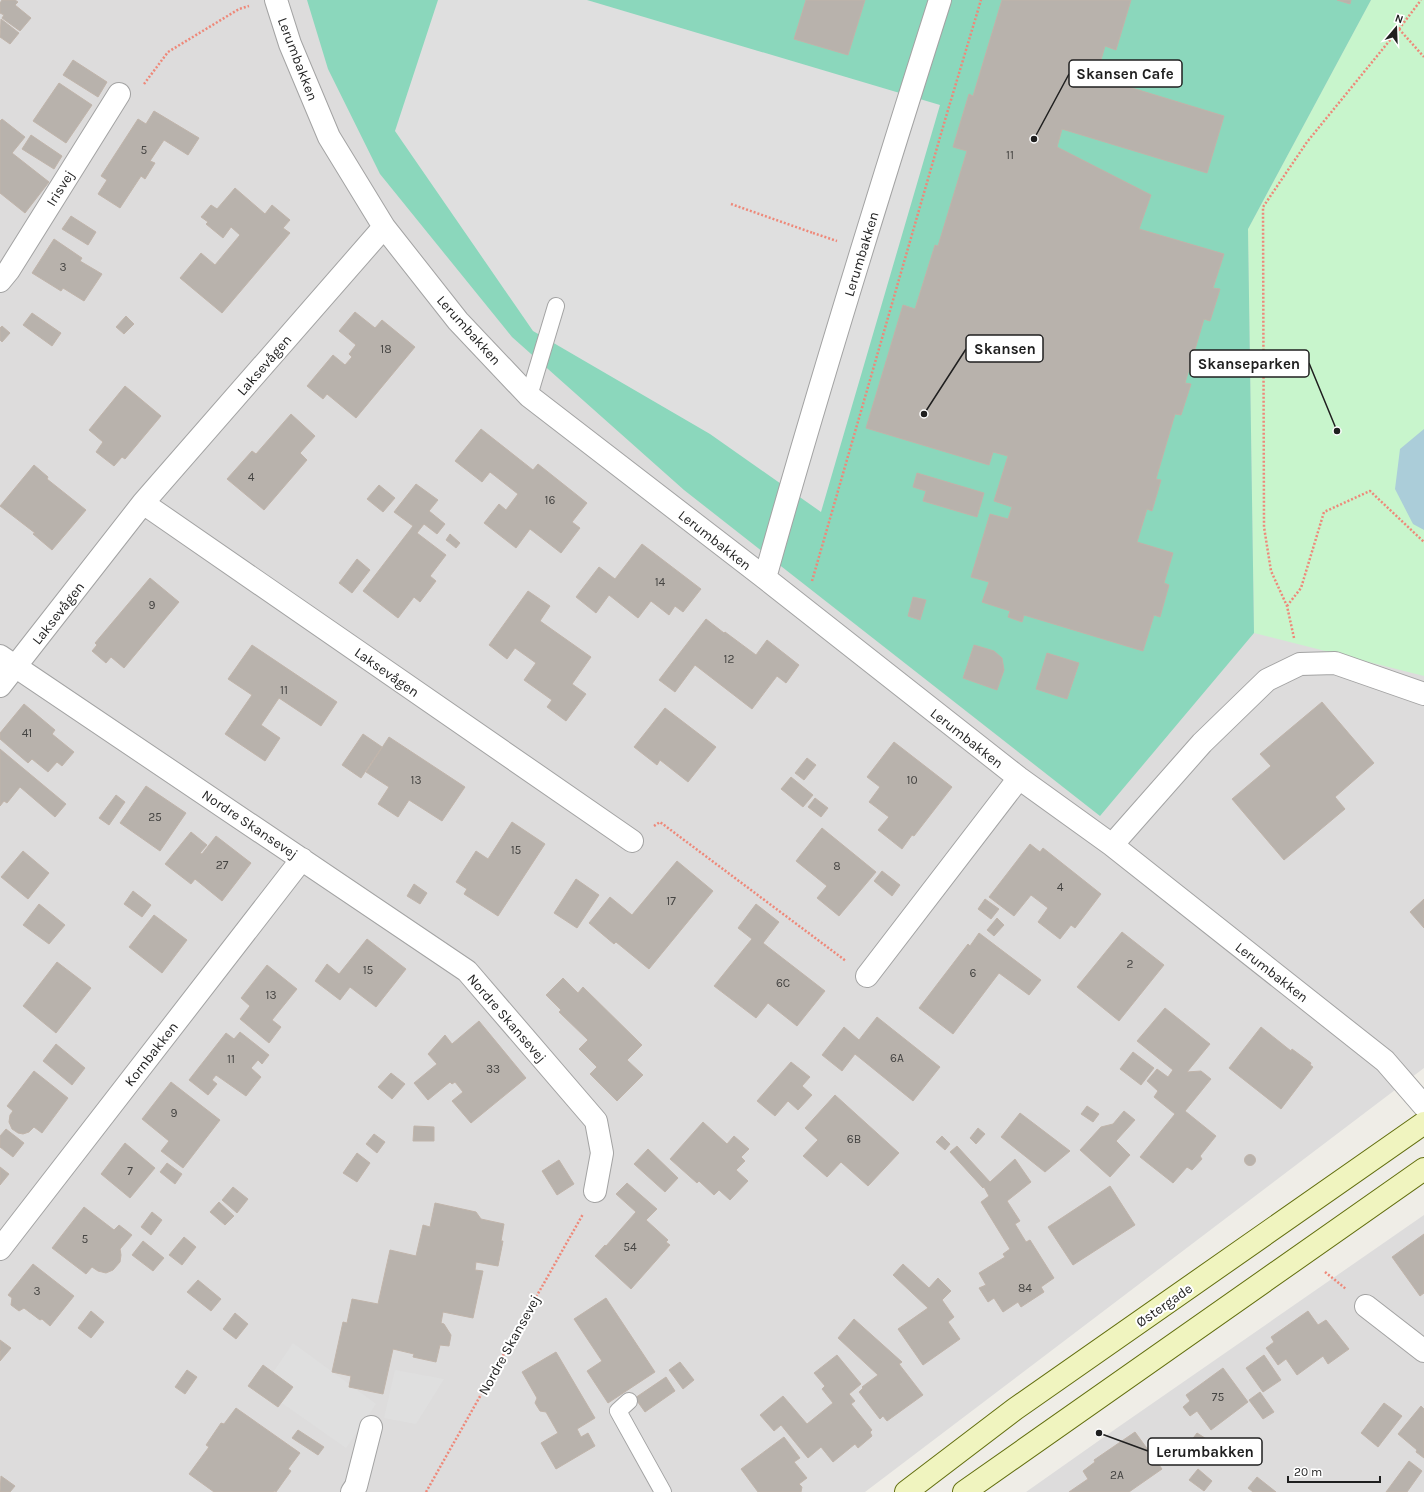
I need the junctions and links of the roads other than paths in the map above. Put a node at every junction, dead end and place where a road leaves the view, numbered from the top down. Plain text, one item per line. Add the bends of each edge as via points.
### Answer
1 (276, 0) edge
2 (940, 0) edge
3 (119, 94) road end
4 (384, 227) junction
5 (0, 281) edge
6 (556, 306) dead end
7 (529, 396) junction
8 (143, 503) junction
9 (765, 578) junction
10 (8, 662) edge
11 (0, 686) edge
12 (1424, 694) edge
13 (1019, 778) junction
14 (632, 841) road end
15 (1112, 845) junction
16 (302, 859) junction
17 (867, 976) road end
18 (1424, 1106) edge
19 (1424, 1122) edge
20 (1424, 1169) edge
21 (595, 1191) road end
22 (0, 1249) edge
23 (1366, 1306) road end
24 (1424, 1351) edge
25 (629, 1401) dead end
26 (371, 1427) dead end
27 (352, 1492) edge
28 (663, 1492) edge
29 (906, 1492) edge
30 (964, 1492) edge

1 - 4 street, Lerumbakken via 290,44 329,137
2 - 9 street, Lerumbakken via 824,374
3 - 5 street, Irisvej
4 - 7 street, Lerumbakken via 458,321
4 - 8 street, Laksevågen
6 - 7 lane
7 - 9 street, Lerumbakken
8 - 10 street, Laksevågen
8 - 14 street, Laksevågen
9 - 13 street, Lerumbakken
10 - 11 street, Laksevågen
10 - 16 street, Nordre Skansevej
12 - 15 street via 1335,663 1300,664 1266,680 1202,744
13 - 15 street, Lerumbakken
13 - 17 street
15 - 18 street, Lerumbakken via 1385,1061
16 - 21 street, Nordre Skansevej via 467,970 596,1121 602,1153
16 - 22 street, Kornbakken
19 - 29 main road, Østergade via 1015,1409
20 - 30 main road
23 - 24 street
25 - 28 lane via 618,1411
26 - 27 street via 356,1486

